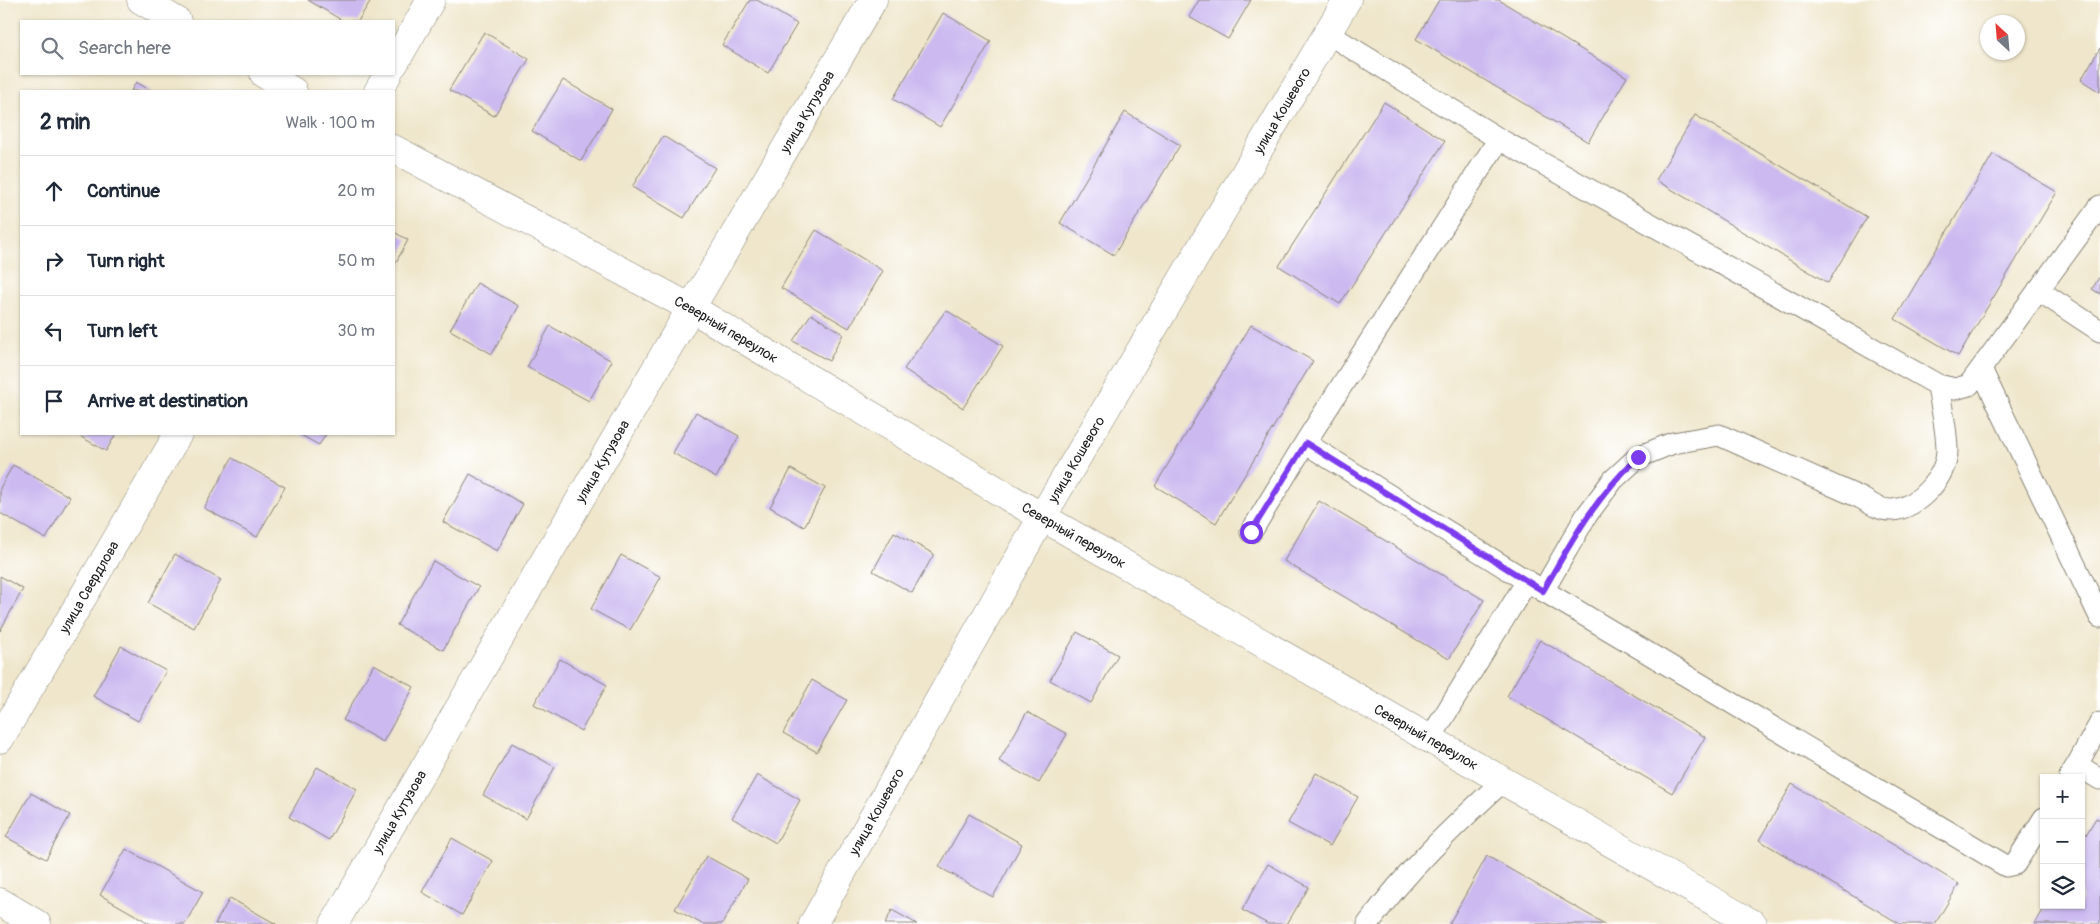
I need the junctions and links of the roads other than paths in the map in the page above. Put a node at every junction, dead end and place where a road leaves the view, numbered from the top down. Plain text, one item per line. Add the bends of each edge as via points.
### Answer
1 (141, 0) edge
2 (431, 0) edge
3 (873, 0) edge
4 (1347, 0) edge
5 (175, 20) edge
6 (1328, 33) junction
7 (395, 62) edge
8 (266, 75) edge
9 (387, 75) edge
10 (291, 90) edge
11 (379, 90) edge
12 (1499, 139) junction
13 (395, 150) edge
14 (2100, 206) edge
15 (2038, 290) junction
16 (691, 308) junction
17 (2100, 331) edge
18 (1981, 369) junction
19 (1938, 385) junction
20 (177, 435) edge
21 (1306, 443) junction
22 (1042, 516) junction
23 (1251, 532) dead end
24 (1535, 586) junction
25 (2100, 617) edge
26 (2100, 723) edge
27 (0, 739) edge
28 (1430, 739) junction
29 (2073, 772) edge
30 (2100, 779) edge
31 (1504, 781) junction
32 (2043, 819) edge
33 (0, 902) edge
34 (37, 924) edge
35 (334, 924) edge
36 (813, 924) edge
37 (1368, 924) edge
38 (1753, 924) edge

1 - 5 street
2 - 7 street
3 - 16 street, улица Кутузова
4 - 6 street, улица Кошевого
6 - 12 lane
6 - 22 street, улица Кошевого
8 - 10 street
9 - 11 street
12 - 19 lane
12 - 21 lane
13 - 16 street, Северный переулок
14 - 15 lane
15 - 17 lane
15 - 18 lane
16 - 22 street, Северный переулок
16 - 35 street, улица Кутузова
18 - 19 lane via 1969,385 1955,389
18 - 25 lane
19 - 24 lane via 1947,453 1940,478 1914,502 1894,510 1878,508 1719,435 1673,443 1638,457 1613,480
20 - 27 street, улица Свердлова
21 - 23 lane
21 - 24 lane
22 - 28 street, Северный переулок
22 - 36 street, улица Кошевого
24 - 28 lane
24 - 32 lane via 2006,866 2015,864
26 - 29 lane
28 - 31 street, Северный переулок
29 - 30 lane
31 - 37 lane via 1444,834
31 - 38 street, Северный переулок
33 - 34 street

